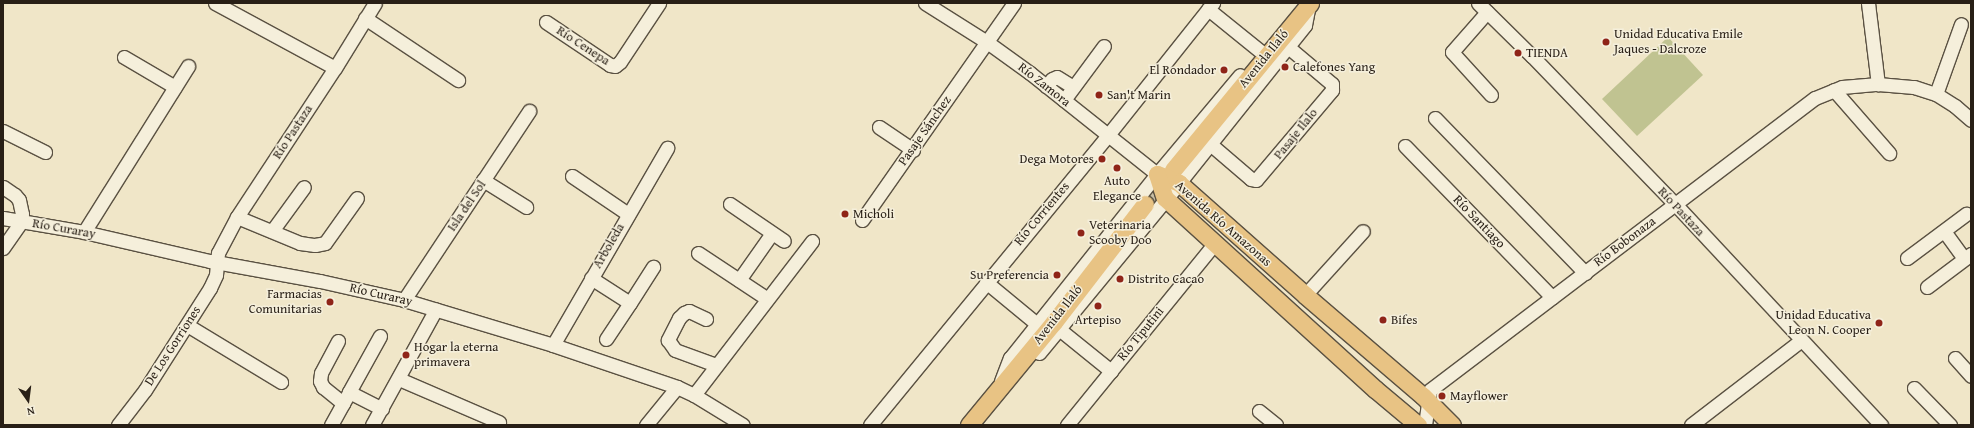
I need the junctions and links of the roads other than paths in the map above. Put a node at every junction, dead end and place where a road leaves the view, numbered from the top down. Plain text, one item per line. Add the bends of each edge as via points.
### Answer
1 (216, 3) edge
2 (375, 3) edge
3 (659, 3) edge
4 (924, 3) edge
5 (1014, 3) edge
6 (1310, 3) edge
7 (1868, 3) edge
8 (1210, 6) edge
9 (1482, 7) edge
10 (365, 18) junction
11 (546, 22) dead end
12 (1961, 24) dead end
13 (987, 42) junction
14 (1104, 46) dead end
15 (1287, 46) junction
16 (1260, 51) junction
17 (124, 57) dead end
18 (188, 66) dead end
19 (335, 68) junction
20 (458, 80) dead end
21 (1878, 84) junction
22 (1046, 86) junction
23 (175, 87) junction
24 (1073, 87) junction
25 (1834, 90) junction
26 (1936, 94) junction
27 (1491, 95) dead end
28 (1064, 100) junction
29 (529, 111) dead end
30 (1969, 112) edge
31 (1435, 118) dead end
32 (879, 127) dead end
33 (3, 131) edge
34 (1108, 135) junction
35 (1209, 143) junction
36 (1405, 146) dead end
37 (667, 148) dead end
38 (913, 150) junction
39 (45, 152) dead end
40 (1889, 153) dead end
41 (572, 176) dead end
42 (1170, 176) junction
43 (483, 180) junction
44 (3, 187) edge
45 (304, 187) dead end
46 (357, 198) dead end
47 (1165, 198) junction
48 (730, 204) dead end
49 (1146, 204) tunnel mouth
50 (1676, 205) junction
51 (526, 207) dead end
52 (628, 214) junction
53 (1966, 214) dead end
54 (237, 217) junction
55 (3, 218) edge
56 (862, 220) dead end
57 (21, 222) junction
58 (272, 231) junction
59 (1363, 231) dead end
60 (1944, 231) junction
61 (84, 232) junction
62 (772, 233) junction
63 (812, 241) dead end
64 (784, 242) dead end
65 (1215, 243) junction
66 (3, 248) edge
67 (698, 253) dead end
68 (1968, 257) edge
69 (1907, 258) dead end
70 (218, 262) junction
71 (653, 267) dead end
72 (1585, 273) junction
73 (591, 278) junction
74 (739, 280) junction
75 (986, 282) junction
76 (1927, 287) dead end
77 (1305, 295) junction
78 (766, 298) junction
79 (1552, 298) junction
80 (404, 300) junction
81 (630, 303) junction
82 (436, 309) junction
83 (706, 319) dead end
84 (1037, 324) junction
85 (187, 325) junction
86 (1059, 329) junction
87 (380, 336) dead end
88 (606, 339) dead end
89 (338, 341) dead end
90 (1800, 341) junction
91 (553, 345) junction
92 (1955, 358) dead end
93 (716, 365) junction
94 (1111, 371) junction
95 (1971, 376) edge
96 (399, 379) junction
97 (281, 382) dead end
98 (1000, 384) junction
99 (677, 387) junction
100 (1914, 388) dead end
101 (694, 394) junction
102 (346, 398) junction
103 (1428, 401) junction
104 (382, 409) junction
105 (1259, 410) dead end
106 (499, 422) dead end
107 (118, 425) edge
108 (331, 425) edge
109 (372, 425) edge
110 (646, 425) edge
111 (742, 425) edge
112 (870, 425) edge
113 (969, 425) edge
114 (1067, 425) edge
115 (1276, 425) edge
116 (1418, 425) edge
117 (1425, 425) edge
118 (1452, 425) edge
119 (1691, 425) edge
120 (1880, 425) edge
121 (1950, 425) edge

1 - 19 street
2 - 10 street, Río Pastaza
3 - 11 street, Río Cenepa via 615,66
4 - 13 street, Río Zamora
5 - 13 street, Pasaje Sánchez
6 - 15 street via 1305,25
6 - 16 street via 1289,16
6 - 42 main road, Avenida Ilaló
7 - 21 street
8 - 16 street
8 - 34 street, Río Corrientes
9 - 27 street via 1452,52
9 - 50 street, Río Pastaza
10 - 19 street, Río Pastaza
10 - 20 street
12 - 26 street
13 - 22 street, Río Zamora
13 - 38 street, Pasaje Sánchez
14 - 24 street
15 - 35 street
15 - 35 street, Pasaje Ilalo via 1332,84 1333,88 1327,96 1256,180 1251,179
16 - 42 street
17 - 23 street
18 - 23 street
19 - 54 street, Río Pastaza
21 - 25 street, Río Bobonaza
21 - 26 street, Río Bobonaza via 1914,87
22 - 24 street via 1052,79 1057,78
22 - 28 street, Río Zamora
23 - 61 street
24 - 28 street
25 - 40 street
25 - 50 street, Río Bobonaza via 1814,98
26 - 30 street, Río Bobonaza
28 - 34 street, Río Zamora
29 - 43 street, Isla del Sol
31 - 72 street
32 - 38 street
33 - 39 street
34 - 42 street, Río Zamora
34 - 75 street, Río Corrientes
35 - 42 street
36 - 79 street, Río Santiago
37 - 52 street, Arboleda
38 - 56 street, Pasaje Sánchez
41 - 52 street
42 - 47 main road, Avenida Río Amazonas
42 - 77 main road, Avenida Río Amazonas
42 - 84 street
43 - 51 street
43 - 80 street, Isla del Sol
44 - 57 street via 19,200 22,207
45 - 58 street
46 - 58 street via 325,243 300,244
47 - 65 main road, Avenida Río Amazonas
47 - 86 street
48 - 62 street
49 - 98 main road, Avenida Ilaló via 1054,322
50 - 72 street, Río Bobonaza
50 - 90 street, Río Pastaza
52 - 73 street, Arboleda
53 - 60 street
54 - 58 street
54 - 70 street, Río Pastaza via 218,252
55 - 57 street, Río Curaray
57 - 61 street, Río Curaray
57 - 66 street
59 - 77 street
60 - 68 street
60 - 69 street
61 - 70 street, Río Curaray
62 - 64 street
62 - 74 street
63 - 78 street
65 - 94 street, Río Tiputini
65 - 116 main road, Avenida Río Amazonas
67 - 74 street
68 - 76 street
70 - 80 street, Río Curaray
70 - 85 street, De Los Gorriones via 210,288
71 - 81 street
72 - 79 street, Río Bobonaza
73 - 81 street
73 - 91 street, Arboleda
74 - 78 street
75 - 84 street
75 - 112 street, Río Corrientes
77 - 103 main road, Avenida Río Amazonas
78 - 93 street
79 - 103 street, Río Bobonaza via 1430,390
80 - 82 street, Río Curaray
81 - 88 street
82 - 91 street, Río Curaray
82 - 96 street
83 - 93 street via 689,311 684,313 668,340 675,350
84 - 98 street via 1010,358
85 - 97 street
85 - 107 street, De Los Gorriones via 146,390
86 - 94 street
86 - 98 street via 1024,371
87 - 102 street
89 - 102 street via 321,373 320,381 323,388
90 - 119 street
90 - 120 street, Río Pastaza
91 - 99 street, Río Curaray
92 - 95 street
93 - 101 street
94 - 114 street, Río Tiputini
96 - 104 street
96 - 106 street
98 - 113 main road, Avenida Ilaló
99 - 101 street, Río Curaray
99 - 110 street
100 - 121 street
101 - 111 street, Río Curaray
102 - 104 street
102 - 108 street
103 - 117 street
103 - 118 main road, Avenida Río Amazonas
104 - 109 street
105 - 115 street

